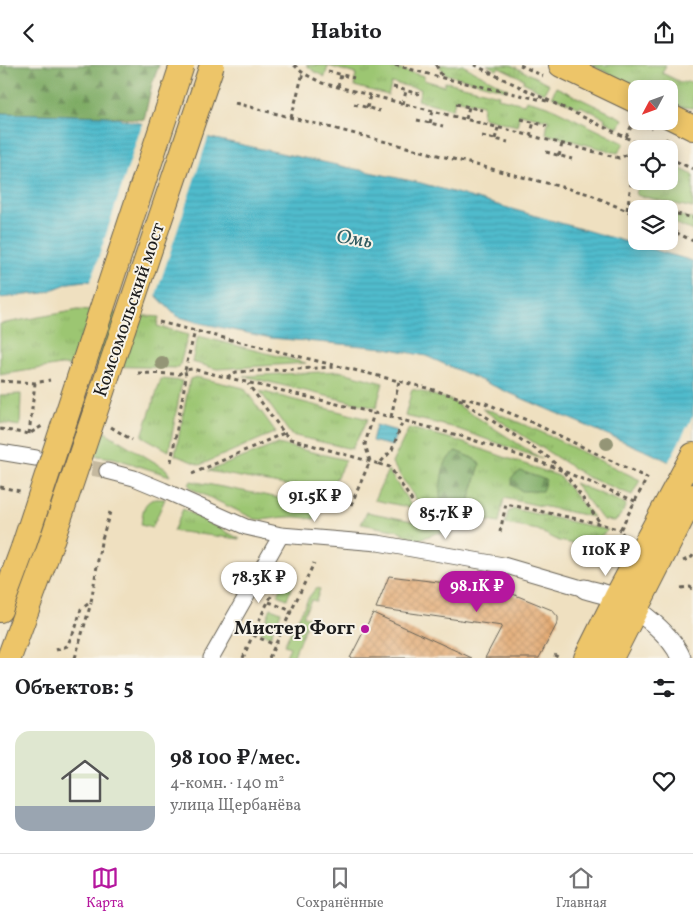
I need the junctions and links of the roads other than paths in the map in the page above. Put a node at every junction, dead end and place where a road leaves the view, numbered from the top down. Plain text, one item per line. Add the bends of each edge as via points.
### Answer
1 (182, 65) edge
2 (212, 65) edge
3 (561, 65) edge
4 (628, 107) edge
5 (678, 127) edge
6 (693, 128) edge
7 (0, 452) edge
8 (693, 455) edge
9 (36, 458) dead end
10 (107, 471) tunnel mouth
11 (693, 496) edge
12 (281, 535) junction
13 (660, 537) junction
14 (585, 589) joint
15 (616, 598) junction
16 (0, 610) edge
17 (636, 610) junction
18 (10, 658) edge
19 (211, 658) edge
20 (586, 658) edge
21 (612, 658) edge
22 (681, 658) edge

1 - 16 main road, Комсомольский мост, bridge
2 - 18 main road, Комсомольский мост, bridge
3 - 4 main road
5 - 6 main road
7 - 9 street
8 - 13 main road
10 - 12 street via 134,478 239,525
11 - 13 main road
12 - 14 street via 378,543 494,563
12 - 19 street
13 - 15 main road
13 - 17 main road
14 - 15 street
15 - 17 street
15 - 20 main road
17 - 21 main road
17 - 22 street via 664,632

